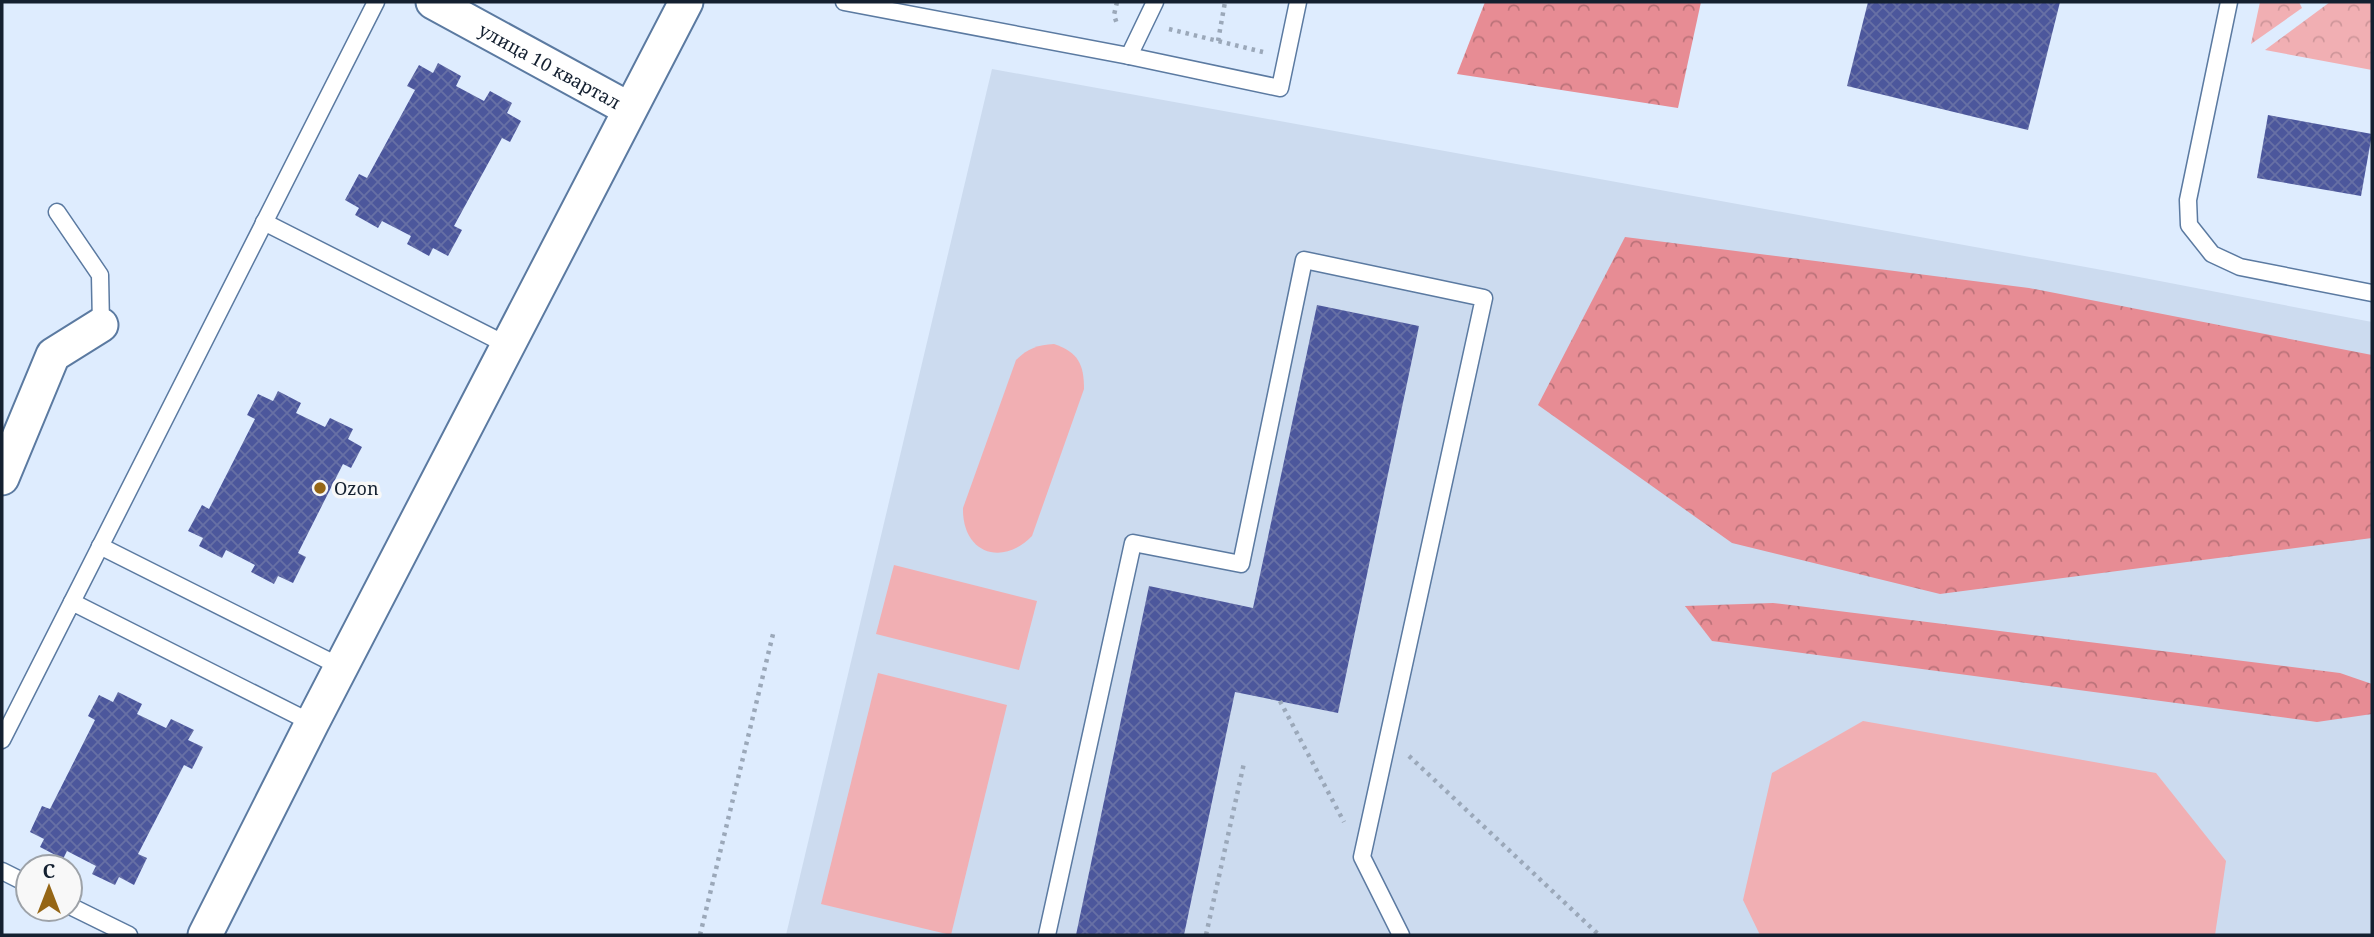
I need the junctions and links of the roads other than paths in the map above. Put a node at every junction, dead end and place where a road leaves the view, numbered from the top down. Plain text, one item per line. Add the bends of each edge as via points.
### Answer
1 (376, 2) edge
2 (433, 2) edge
3 (686, 2) edge
4 (844, 2) edge
5 (1155, 2) edge
6 (1298, 2) edge
7 (2229, 2) edge
8 (1129, 56) junction
9 (629, 109) junction
10 (57, 212) dead end
11 (264, 222) junction
12 (2372, 293) edge
13 (102, 325) joint
14 (508, 345) junction
15 (2, 478) edge
16 (100, 546) junction
17 (72, 602) junction
18 (341, 667) junction
19 (312, 723) junction
20 (2, 740) edge
21 (84, 913) edge
22 (129, 935) edge
23 (205, 935) edge
24 (1047, 935) edge
25 (1401, 935) edge

1 - 11 lane
2 - 9 street, улица 10 квартал
3 - 9 street
4 - 8 lane
5 - 8 lane
6 - 8 lane via 1280,88
7 - 12 lane via 2188,200 2189,225 2212,254 2240,267
9 - 14 street
10 - 13 lane via 100,275
11 - 14 lane
11 - 16 lane
13 - 15 street via 53,355
14 - 18 street
16 - 17 lane
16 - 18 lane
17 - 19 lane
17 - 20 lane
18 - 19 street
19 - 23 street
21 - 22 lane
24 - 25 lane via 1133,543 1241,564 1304,260 1484,298 1362,857

